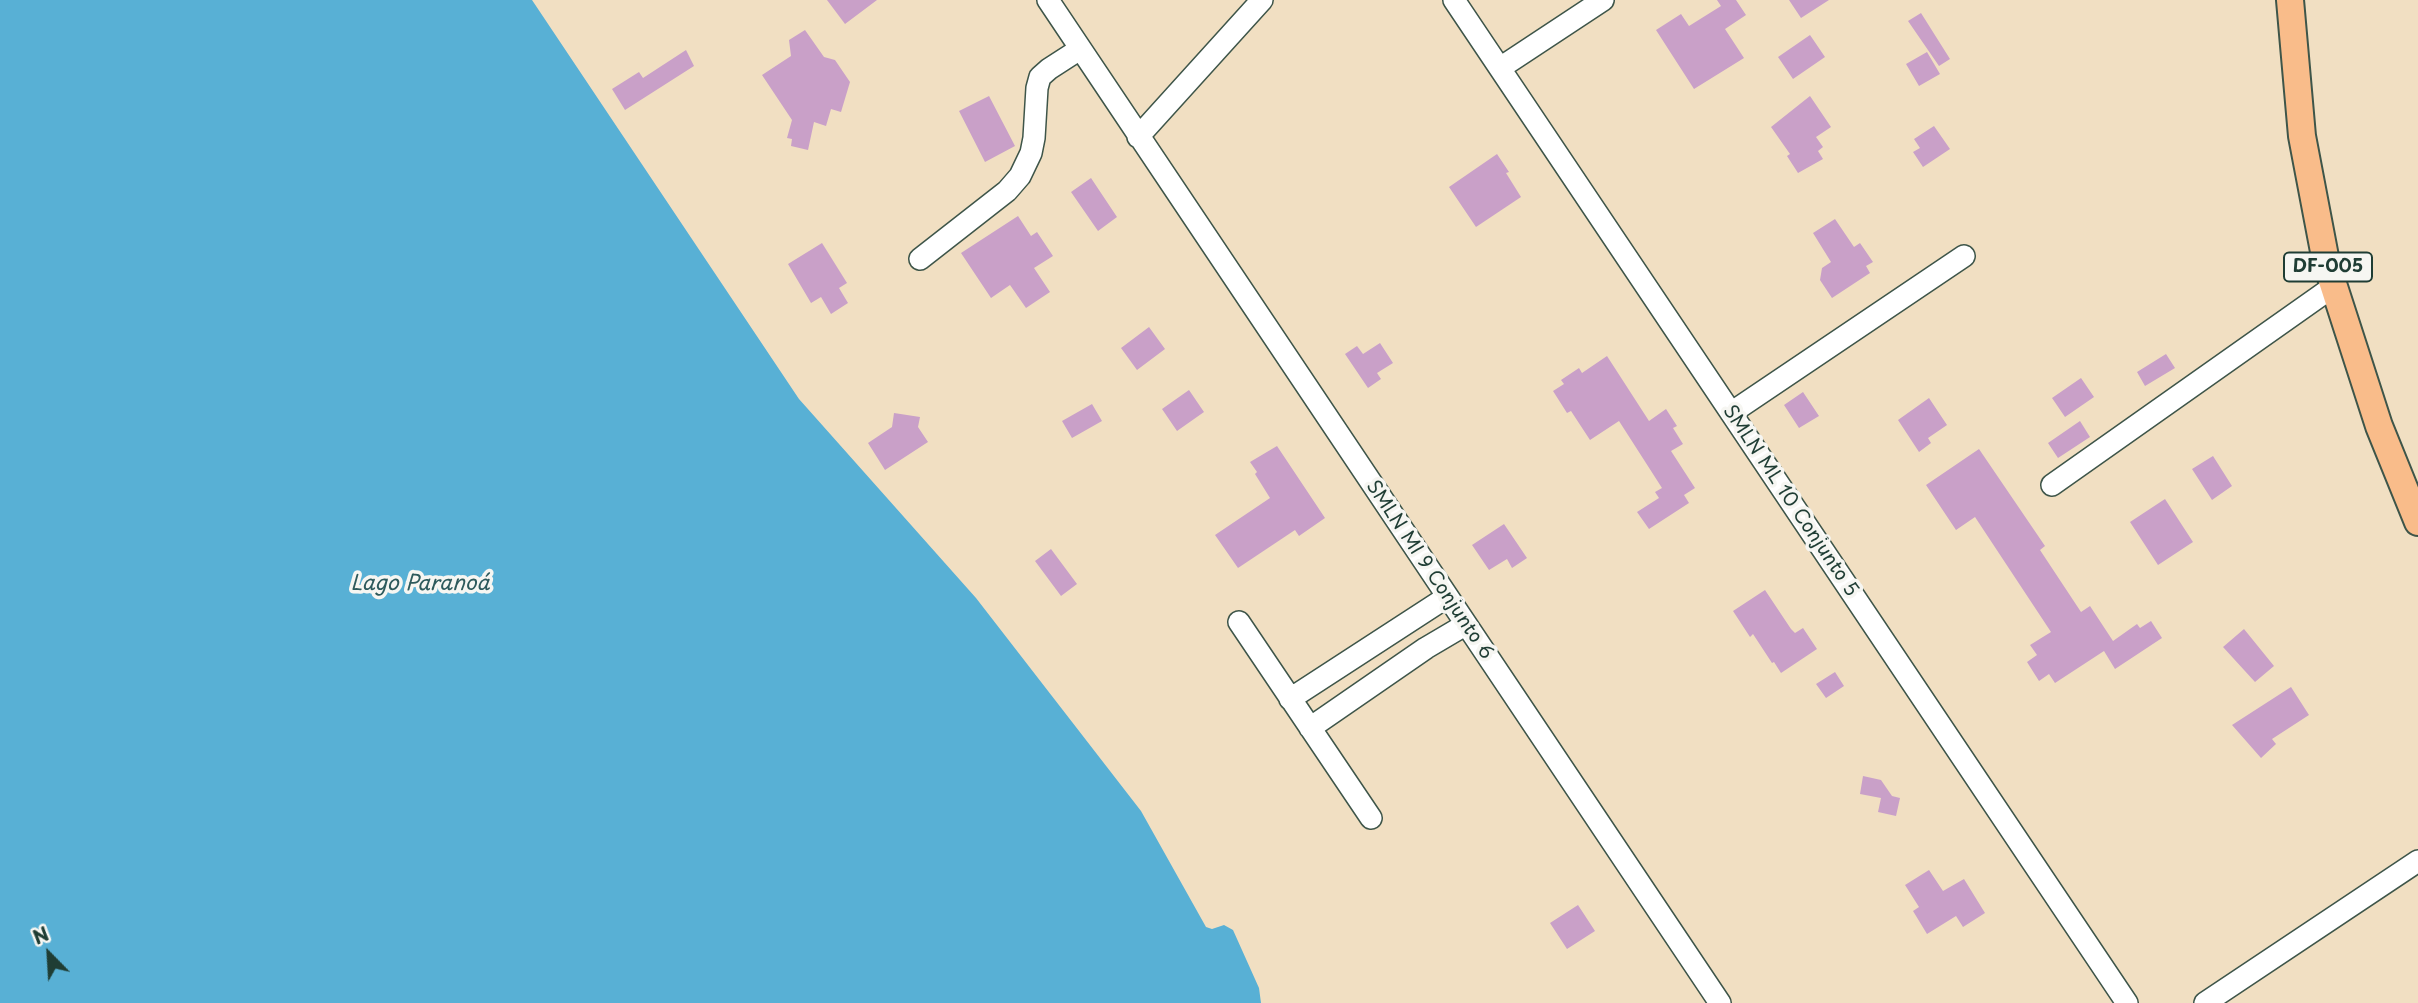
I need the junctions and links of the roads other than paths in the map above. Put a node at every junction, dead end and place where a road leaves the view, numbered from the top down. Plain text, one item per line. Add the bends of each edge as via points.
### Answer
1 (1048, 0) edge
2 (1262, 0) edge
3 (1454, 0) edge
4 (1603, 0) edge
5 (2290, 0) edge
6 (1080, 49) junction
7 (1500, 68) junction
8 (1138, 137) junction
9 (1964, 256) dead end
10 (920, 259) dead end
11 (2334, 286) junction
12 (1731, 413) junction
13 (2052, 485) dead end
14 (2418, 522) edge
15 (1447, 597) junction
16 (1239, 622) dead end
17 (1465, 625) junction
18 (1290, 699) junction
19 (1310, 728) junction
20 (1371, 818) dead end
21 (2418, 860) edge
22 (1720, 1003) edge
23 (2127, 1003) edge
24 (2205, 1003) edge

1 - 6 street, SMLN MI 9 Conjunto 6
2 - 8 street
3 - 7 street, SMLN ML 10 Conjunto 5
4 - 7 street
5 - 11 main road, DF-005 via 2302,136
6 - 8 street, SMLN MI 9 Conjunto 6
6 - 10 street via 1040,78 1031,153 1020,177
7 - 12 street, SMLN ML 10 Conjunto 5
8 - 15 street, SMLN MI 9 Conjunto 6
9 - 12 street
11 - 13 street
11 - 14 main road, DF-005 via 2379,426
12 - 23 street, SMLN ML 10 Conjunto 5
15 - 17 street, SMLN MI 9 Conjunto 6
15 - 18 street
16 - 18 street
17 - 19 street
17 - 22 street, SMLN MI 9 Conjunto 6
18 - 19 street
19 - 20 street
21 - 24 street

